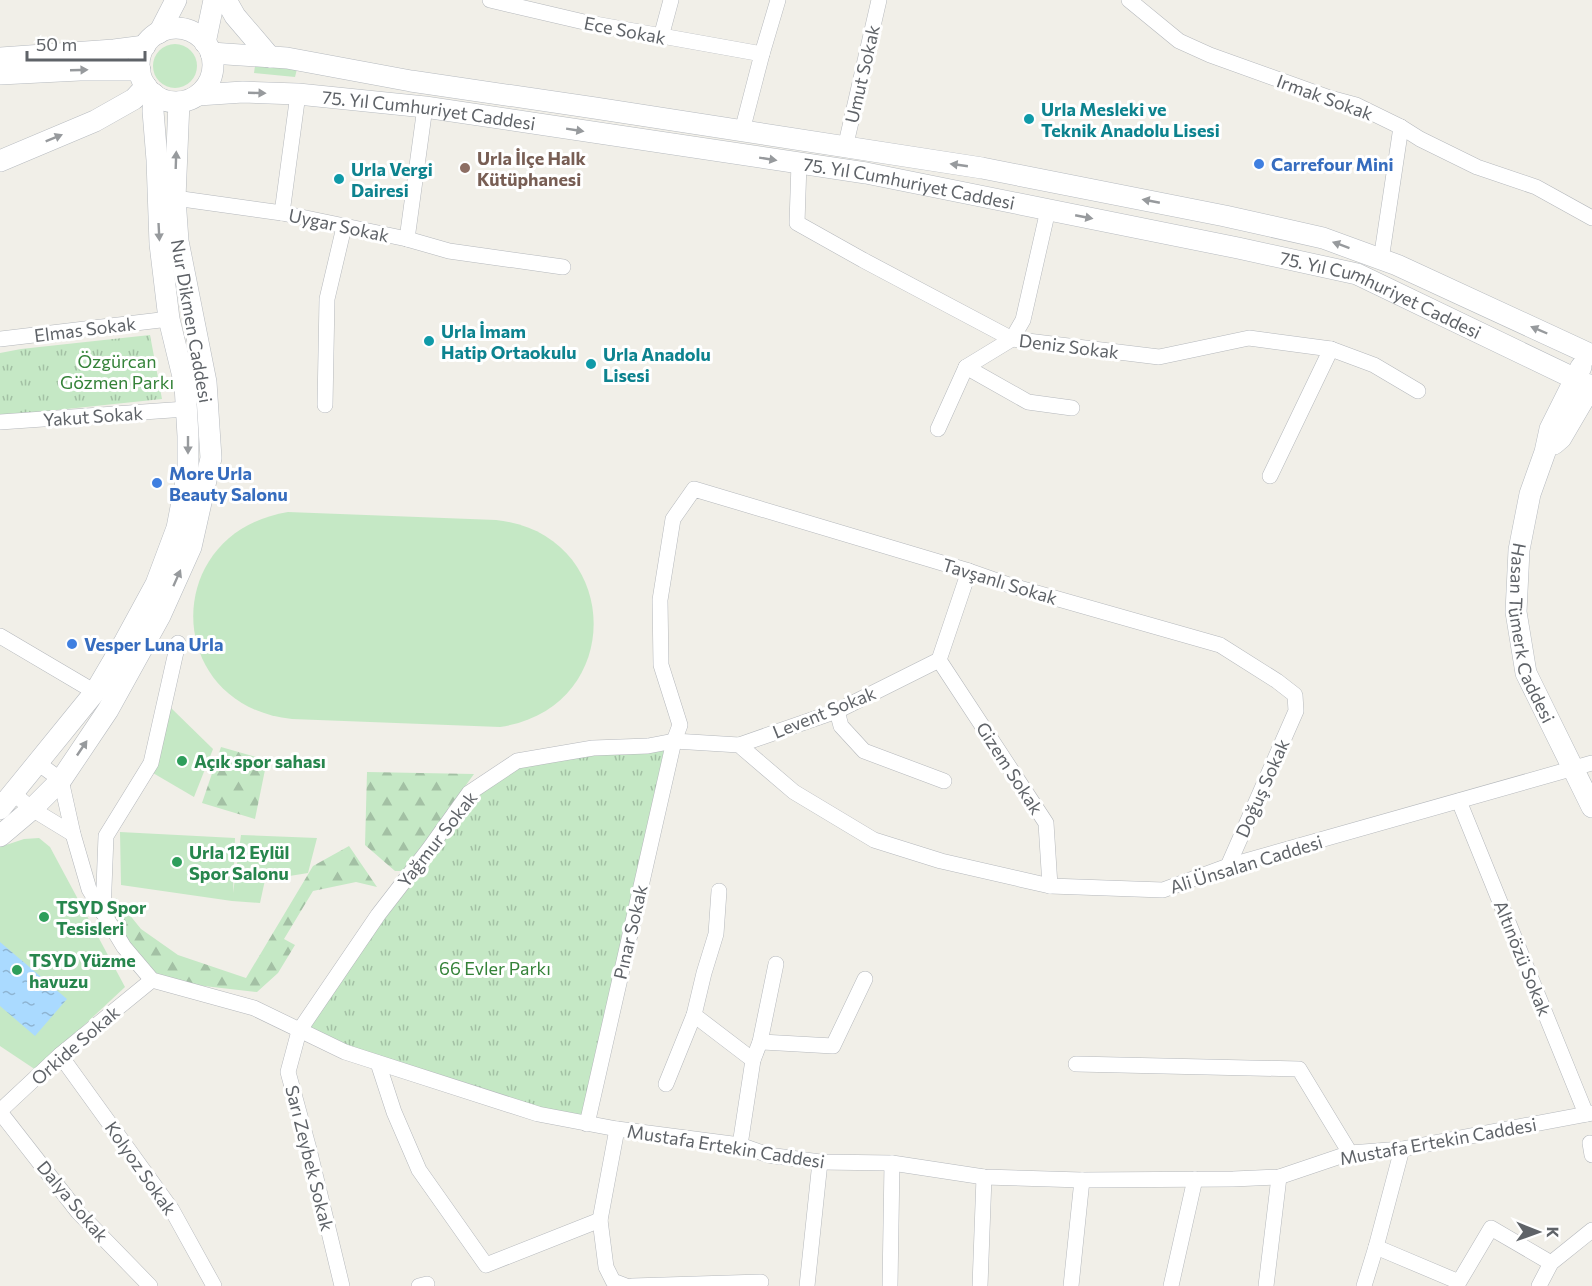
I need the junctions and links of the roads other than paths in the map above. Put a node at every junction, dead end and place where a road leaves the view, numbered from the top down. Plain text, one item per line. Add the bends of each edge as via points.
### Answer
1 (176, 0) edge
2 (214, 0) edge
3 (226, 0) edge
4 (490, 0) edge
5 (671, 0) edge
6 (778, 0) edge
7 (879, 0) edge
8 (1129, 0) edge
9 (530, 5) edge
10 (661, 37) junction
11 (152, 40) junction
12 (208, 48) junction
13 (762, 54) junction
14 (270, 57) junction
15 (0, 58) edge
16 (0, 74) edge
17 (147, 83) junction
18 (298, 94) junction
19 (189, 99) junction
20 (425, 107) junction
21 (1401, 127) junction
22 (742, 131) junction
23 (845, 148) junction
24 (0, 161) edge
25 (799, 163) junction
26 (175, 198) junction
27 (1048, 210) junction
28 (282, 213) junction
29 (1592, 218) edge
30 (344, 226) junction
31 (407, 239) junction
32 (1381, 260) junction
33 (563, 267) dead end
34 (169, 319) junction
35 (0, 339) edge
36 (1012, 339) junction
37 (1331, 349) junction
38 (1590, 354) edge
39 (966, 366) junction
40 (1588, 384) edge
41 (1418, 391) dead end
42 (325, 405) dead end
43 (1071, 408) dead end
44 (186, 409) junction
45 (1592, 417) edge
46 (0, 422) edge
47 (938, 429) dead end
48 (1565, 430) junction
49 (1545, 452) junction
50 (1270, 476) dead end
51 (673, 519) joint
52 (969, 571) junction
53 (0, 636) edge
54 (178, 643) dead end
55 (939, 660) junction
56 (95, 692) junction
57 (1295, 703) joint
58 (837, 711) junction
59 (674, 741) junction
60 (739, 745) junction
61 (36, 764) junction
62 (1582, 766) edge
63 (60, 780) junction
64 (944, 781) dead end
65 (6, 801) edge
66 (1459, 801) junction
67 (1592, 807) edge
68 (32, 809) junction
69 (73, 834) junction
70 (0, 836) edge
71 (1228, 866) junction
72 (1050, 886) junction
73 (719, 891) dead end
74 (103, 913) junction
75 (776, 964) dead end
76 (865, 979) dead end
77 (152, 980) junction
78 (694, 1015) junction
79 (299, 1031) junction
80 (760, 1042) junction
81 (60, 1055) junction
82 (753, 1060) junction
83 (378, 1063) junction
84 (1076, 1064) dead end
85 (666, 1084) dead end
86 (0, 1112) edge
87 (1589, 1114) edge
88 (587, 1124) junction
89 (617, 1129) junction
90 (740, 1145) junction
91 (1402, 1149) junction
92 (1350, 1153) junction
93 (820, 1162) junction
94 (892, 1163) junction
95 (984, 1177) junction
96 (1280, 1177) junction
97 (1195, 1179) junction
98 (1082, 1180) junction
99 (600, 1220) junction
100 (1592, 1230) edge
101 (1376, 1247) junction
102 (1551, 1263) junction
103 (761, 1282) dead end
104 (620, 1284) edge
105 (150, 1286) edge
106 (214, 1286) edge
107 (342, 1286) edge
108 (632, 1286) edge
109 (807, 1286) edge
110 (890, 1286) edge
111 (980, 1286) edge
112 (1071, 1286) edge
113 (1171, 1286) edge
114 (1266, 1286) edge
115 (1364, 1286) edge
116 (1539, 1286) edge

1 - 11 street
2 - 12 street
3 - 14 street
4 - 9 street, Ece Sokak
5 - 10 street
6 - 13 street
7 - 23 street, Umut Sokak
8 - 21 street, Irmak Sokak via 1179,41 1210,56 1356,105
9 - 10 street, Ece Sokak
10 - 13 street, Ece Sokak
11 - 12 street via 172,29 184,29 196,34
11 - 15 street via 103,51
11 - 17 street via 142,54
12 - 14 street, 75. Yıl Cumhuriyet Caddesi
12 - 19 street via 212,76 206,87
13 - 22 street
14 - 22 street, 75. Yıl Cumhuriyet Caddesi
16 -> 17 street via 80,70
17 - 19 street via 168,101
24 -> 17 street via 94,122 134,99
17 -> 34 street, Nur Dikmen Caddesi via 153,111 160,244
19 -> 18 street, 75. Yıl Cumhuriyet Caddesi via 243,92
18 - 20 street, 75. Yıl Cumhuriyet Caddesi
18 - 28 street
26 -> 19 street, Nur Dikmen Caddesi
20 -> 25 street, 75. Yıl Cumhuriyet Caddesi
20 - 31 street, Uygar Sokak
21 - 29 street, Irmak Sokak via 1477,167 1536,187
21 - 32 street
22 - 23 street, 75. Yıl Cumhuriyet Caddesi
32 -> 23 street, 75. Yıl Cumhuriyet Caddesi via 1323,238 1225,216 982,168
25 - 27 street, 75. Yıl Cumhuriyet Caddesi
25 - 36 street, Deniz Sokak via 797,223
26 - 28 street, Uygar Sokak
63 -> 26 street, Nur Dikmen Caddesi via 108,710 160,616 191,547 211,458 206,382 178,241
27 - 36 street via 1023,320
27 -> 40 street, 75. Yıl Cumhuriyet Caddesi via 1357,274
28 - 30 street, Uygar Sokak
30 - 31 street, Uygar Sokak
30 - 42 street via 327,299
31 - 33 street via 449,251
38 -> 32 street, 75. Yıl Cumhuriyet Caddesi
34 - 35 street, Elmas Sokak
34 - 44 street, Nur Dikmen Caddesi via 185,385
36 - 37 street, Deniz Sokak via 1159,357 1249,339
36 - 39 street
37 - 41 street, Deniz Sokak via 1374,365
37 - 50 street
38 - 40 street
39 - 43 street via 1028,402
39 - 47 street
40 - 48 street
40 - 49 street, Hasan Tümerk Caddesi via 1550,429
44 - 46 street, Yakut Sokak
44 -> 56 street, Nur Dikmen Caddesi via 188,471 177,528 156,584
45 - 48 street
48 - 49 street
49 - 62 street, Hasan Tümerk Caddesi via 1530,494 1519,550 1516,612 1526,673
51 - 52 street, Tavşanlı Sokak via 694,489
51 - 59 street, Pınar Sokak via 660,600 661,665 680,725
52 - 55 street
52 - 57 street, Tavşanlı Sokak via 1220,645 1277,681
53 - 56 street
54 - 74 street via 151,762 106,836
55 - 58 street, Levent Sokak
55 - 72 street, Gizem Sokak via 1046,823
56 - 61 street, Nur Dikmen Caddesi
57 - 71 street, Doğuş Sokak
58 - 60 street, Levent Sokak
58 - 64 street via 841,726 864,751
59 - 60 street
59 - 79 street, Yağmur Sokak via 593,748 517,761 469,793 378,915
59 - 88 street, Pınar Sokak
60 - 72 street, Ali Ünsalan Caddesi via 795,792 874,840 941,861
61 - 63 street
61 - 65 street, Nur Dikmen Caddesi
62 - 66 street, Ali Ünsalan Caddesi
62 - 67 street, Hasan Tümerk Caddesi
63 - 68 street, Nur Dikmen Caddesi
63 - 69 street
65 - 68 street
66 - 71 street, Ali Ünsalan Caddesi
66 - 87 street, Altınözü Sokak
68 - 69 street
68 - 70 street, Nur Dikmen Caddesi
69 - 74 street via 89,889
71 - 72 street, Ali Ünsalan Caddesi via 1163,890
73 - 78 street via 716,934
74 - 77 street via 124,947
75 - 80 street
76 - 80 street via 833,1046
77 - 79 street, Mustafa Ertekin Caddesi via 254,1008
77 - 81 street, Orkide Sokak
78 - 82 street
78 - 85 street
79 - 83 street, Mustafa Ertekin Caddesi
79 - 107 street, Sarı Zeybek Sokak via 288,1072
80 - 82 street
81 - 86 street, Orkide Sokak
81 - 106 street, Kolyoz Sokak via 172,1210
82 - 90 street
83 - 88 street, Mustafa Ertekin Caddesi via 538,1114
83 - 99 street via 418,1170 486,1265
84 - 92 street via 1299,1069
86 - 105 street, Dalya Sokak via 78,1212
87 - 91 street, Mustafa Ertekin Caddesi
88 - 89 street, Mustafa Ertekin Caddesi
89 - 90 street, Mustafa Ertekin Caddesi
89 - 99 street
90 - 93 street, Mustafa Ertekin Caddesi via 768,1155
91 - 92 street, Mustafa Ertekin Caddesi
91 - 101 street
92 - 96 street, Mustafa Ertekin Caddesi
93 - 94 street, Mustafa Ertekin Caddesi
93 - 109 street
94 - 95 street, Mustafa Ertekin Caddesi
94 - 110 street
95 - 98 street, Mustafa Ertekin Caddesi
95 - 111 street
96 - 97 street, Mustafa Ertekin Caddesi
96 - 114 street
97 - 98 street, Mustafa Ertekin Caddesi
97 - 113 street
98 - 112 street
99 - 104 street via 606,1267
100 - 102 street
101 - 102 street via 1459,1282 1491,1228
101 - 115 street
102 - 116 street
103 - 108 street

